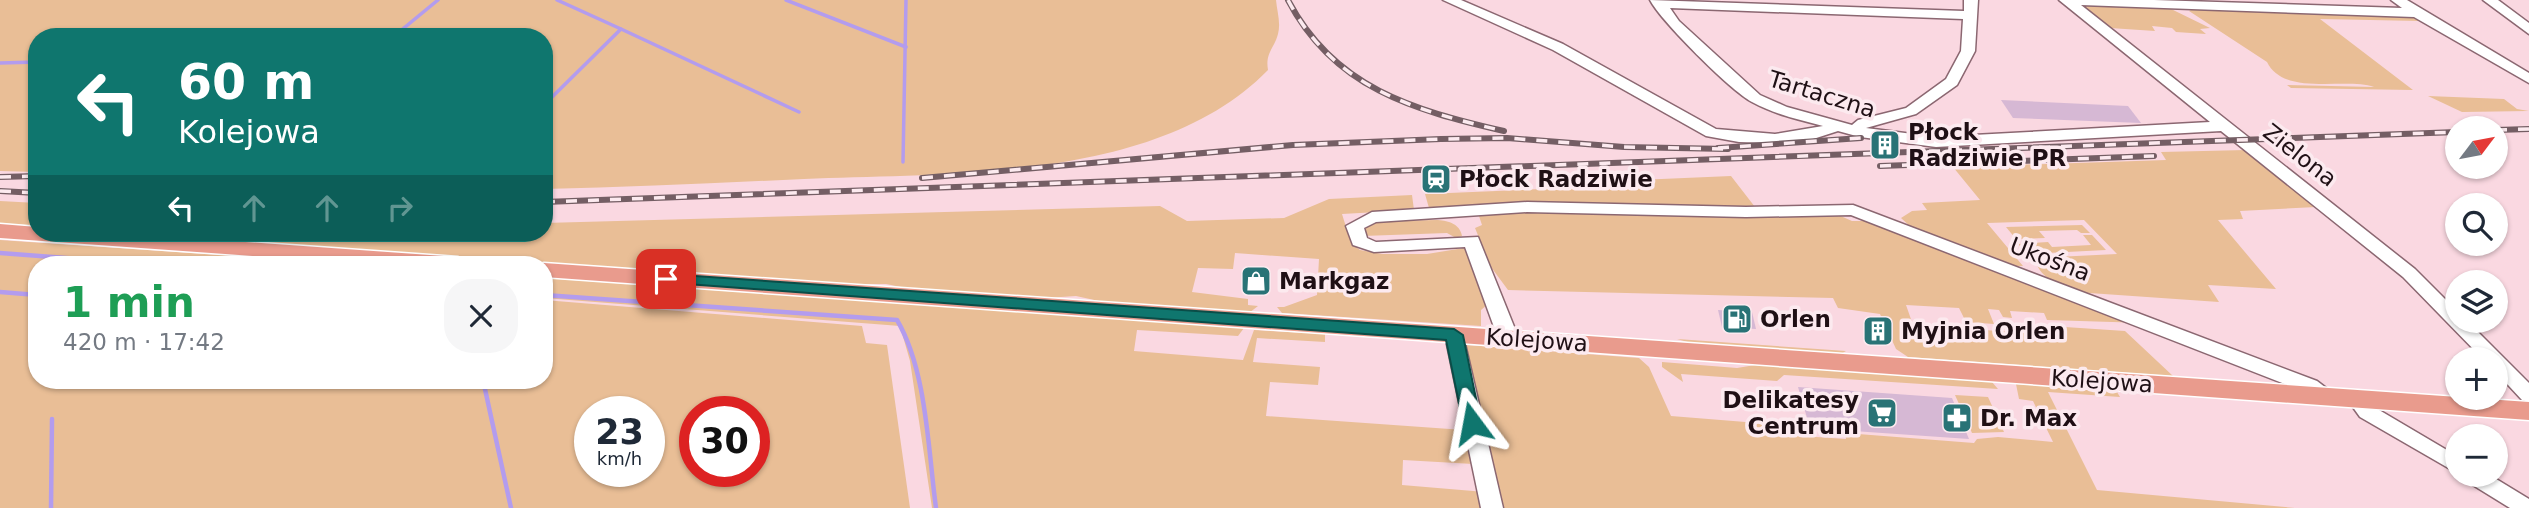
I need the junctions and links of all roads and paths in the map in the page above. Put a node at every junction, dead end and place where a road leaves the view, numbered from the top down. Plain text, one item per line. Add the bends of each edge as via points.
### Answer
1 (1450, 0) edge
2 (2398, 0) edge
3 (2490, 0) edge
4 (2066, 1) edge
5 (1658, 2) edge
6 (2205, 3) edge
7 (1971, 7) edge
8 (2417, 13) junction
9 (2529, 30) edge
10 (2529, 79) edge
11 (1836, 126) junction
12 (2224, 127) junction
13 (1855, 131) junction
14 (1461, 214) junction
15 (0, 231) edge
16 (28, 233) edge
17 (1472, 241) junction
18 (153, 242) edge
19 (347, 256) edge
20 (553, 271) edge
21 (1454, 335) junction
22 (1507, 338) junction
23 (2482, 347) edge
24 (2508, 373) edge
25 (2529, 395) edge
26 (2328, 397) junction
27 (2357, 399) junction
28 (2529, 411) edge
29 (2445, 459) edge
30 (2492, 487) edge
31 (1492, 508) edge
32 (2526, 508) edge

1 - 11 street via 1558,47 1711,133 1734,138 1781,137
2 - 8 street
3 - 9 street
4 - 6 street
4 - 12 street, Zielona
5 - 7 street
5 - 11 street, Tartaczna via 1680,30 1755,98
6 - 8 street
7 - 13 street via 1967,56 1952,82 1910,111 1863,123
8 - 10 street
11 - 13 street, Tartaczna
12 - 13 street, Tartaczna via 1936,142
12 - 23 street, Zielona via 2409,273
14 - 17 street
14 - 17 street, Ukośna via 1371,217 1359,221 1354,230 1359,241 1374,247
14 - 26 street, Ukośna via 1527,207 1853,210 2310,386
15 - 16 main road
17 - 22 street
18 - 19 main road
20 - 21 main road, Kolejowa
21 - 22 main road, Kolejowa
21 - 31 street
22 - 26 main road, Kolejowa
24 - 25 street, Zielona
26 - 27 main road, Kolejowa
27 - 28 main road, Kolejowa
27 - 29 street via 2367,412
30 - 32 street

